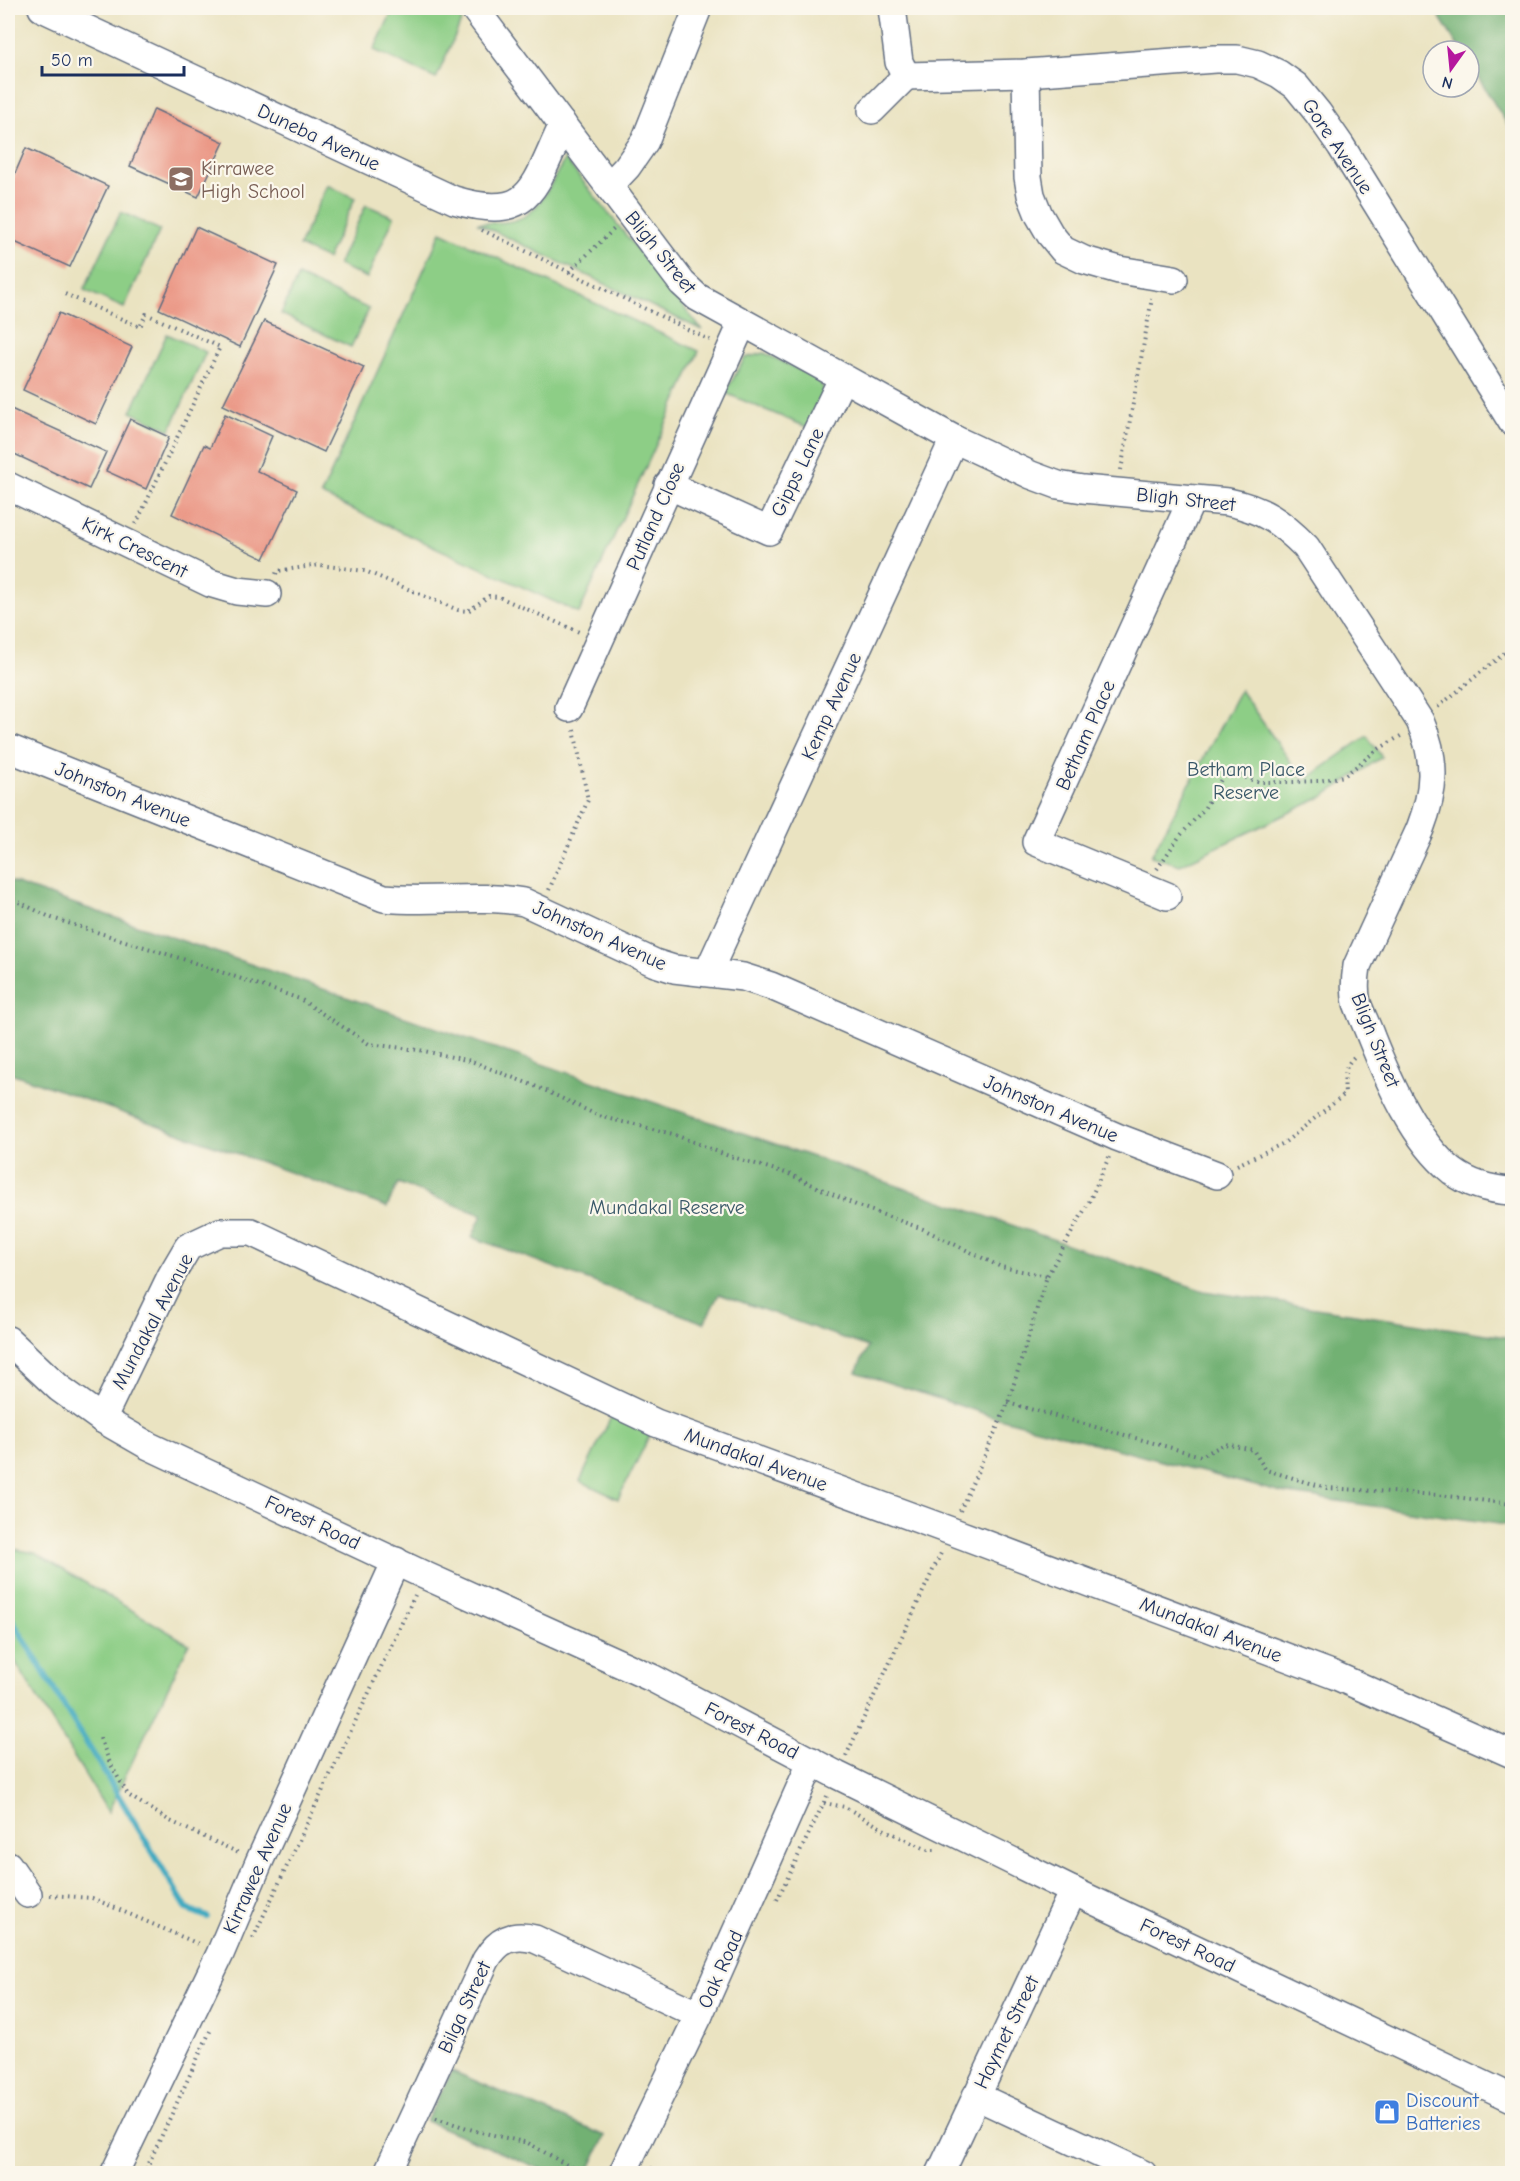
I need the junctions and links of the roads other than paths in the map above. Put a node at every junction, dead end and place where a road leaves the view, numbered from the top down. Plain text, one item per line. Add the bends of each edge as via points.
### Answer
1 (42, 8) edge
2 (698, 8) edge
3 (892, 8) edge
4 (482, 10) edge
5 (1026, 73) junction
6 (906, 76) junction
7 (872, 110) dead end
8 (563, 125) junction
9 (609, 186) junction
10 (1165, 278) road end
11 (742, 324) junction
12 (842, 379) junction
13 (1512, 422) edge
14 (954, 440) junction
15 (668, 485) junction
16 (8, 486) edge
17 (1192, 500) junction
18 (267, 594) road end
19 (569, 708) road end
20 (8, 748) edge
21 (1156, 892) road end
22 (708, 972) junction
23 (1217, 1175) road end
24 (1512, 1191) edge
25 (8, 1340) edge
26 (102, 1419) junction
27 (396, 1561) junction
28 (1512, 1755) edge
29 (812, 1761) junction
30 (8, 1865) edge
31 (1073, 1891) junction
32 (28, 1894) road end
33 (699, 2015) junction
34 (976, 2096) junction
35 (1512, 2098) edge
36 (114, 2174) edge
37 (387, 2174) edge
38 (622, 2174) edge
39 (940, 2174) edge
40 (1143, 2174) edge

1 - 8 street, Duneba Avenue via 443,195 479,207 499,208 527,196
2 - 9 street via 645,141
3 - 6 street via 899,62
4 - 8 street, Bligh Street
5 - 6 street, Gore Avenue
5 - 10 street via 1028,177 1031,195 1050,234 1063,250 1084,260
5 - 13 street, Gore Avenue via 1237,59 1258,64 1296,86 1341,146
6 - 7 street
8 - 9 street, Bligh Street
9 - 11 street, Bligh Street via 682,283 697,297
11 - 12 street, Bligh Street
11 - 15 street, Putland Close
12 - 14 street, Bligh Street
12 - 15 street, Gipps Lane via 769,531
14 - 17 street, Bligh Street via 1058,485
14 - 22 street, Kemp Avenue
15 - 19 street, Putland Close
16 - 18 street, Kirk Crescent via 210,583
17 - 21 street, Betham Place via 1036,842
17 - 24 street, Bligh Street via 1250,506 1271,517 1306,547 1428,738 1433,783 1428,808 1360,958 1354,984 1357,1003 1416,1130 1452,1171 1471,1183
20 - 22 street, Johnston Avenue via 384,898 507,898 542,908 655,963
22 - 23 street, Johnston Avenue via 771,986 1117,1137
25 - 26 street, Forest Road via 59,1388
26 - 27 street, Forest Road via 150,1446
26 - 28 street, Mundakal Avenue via 188,1247 220,1232 251,1232 656,1423 1334,1675
27 - 29 street, Forest Road via 652,1678
27 - 36 street, Kirrawee Avenue via 220,1954
29 - 31 street, Forest Road
29 - 33 street, Oak Road
30 - 32 street
31 - 34 street, Haymet Street
31 - 35 street, Forest Road
33 - 37 street, Bilga Street via 535,1939 506,1938 491,1950
33 - 38 street, Oak Road
34 - 39 street, Haymet Street
34 - 40 street

